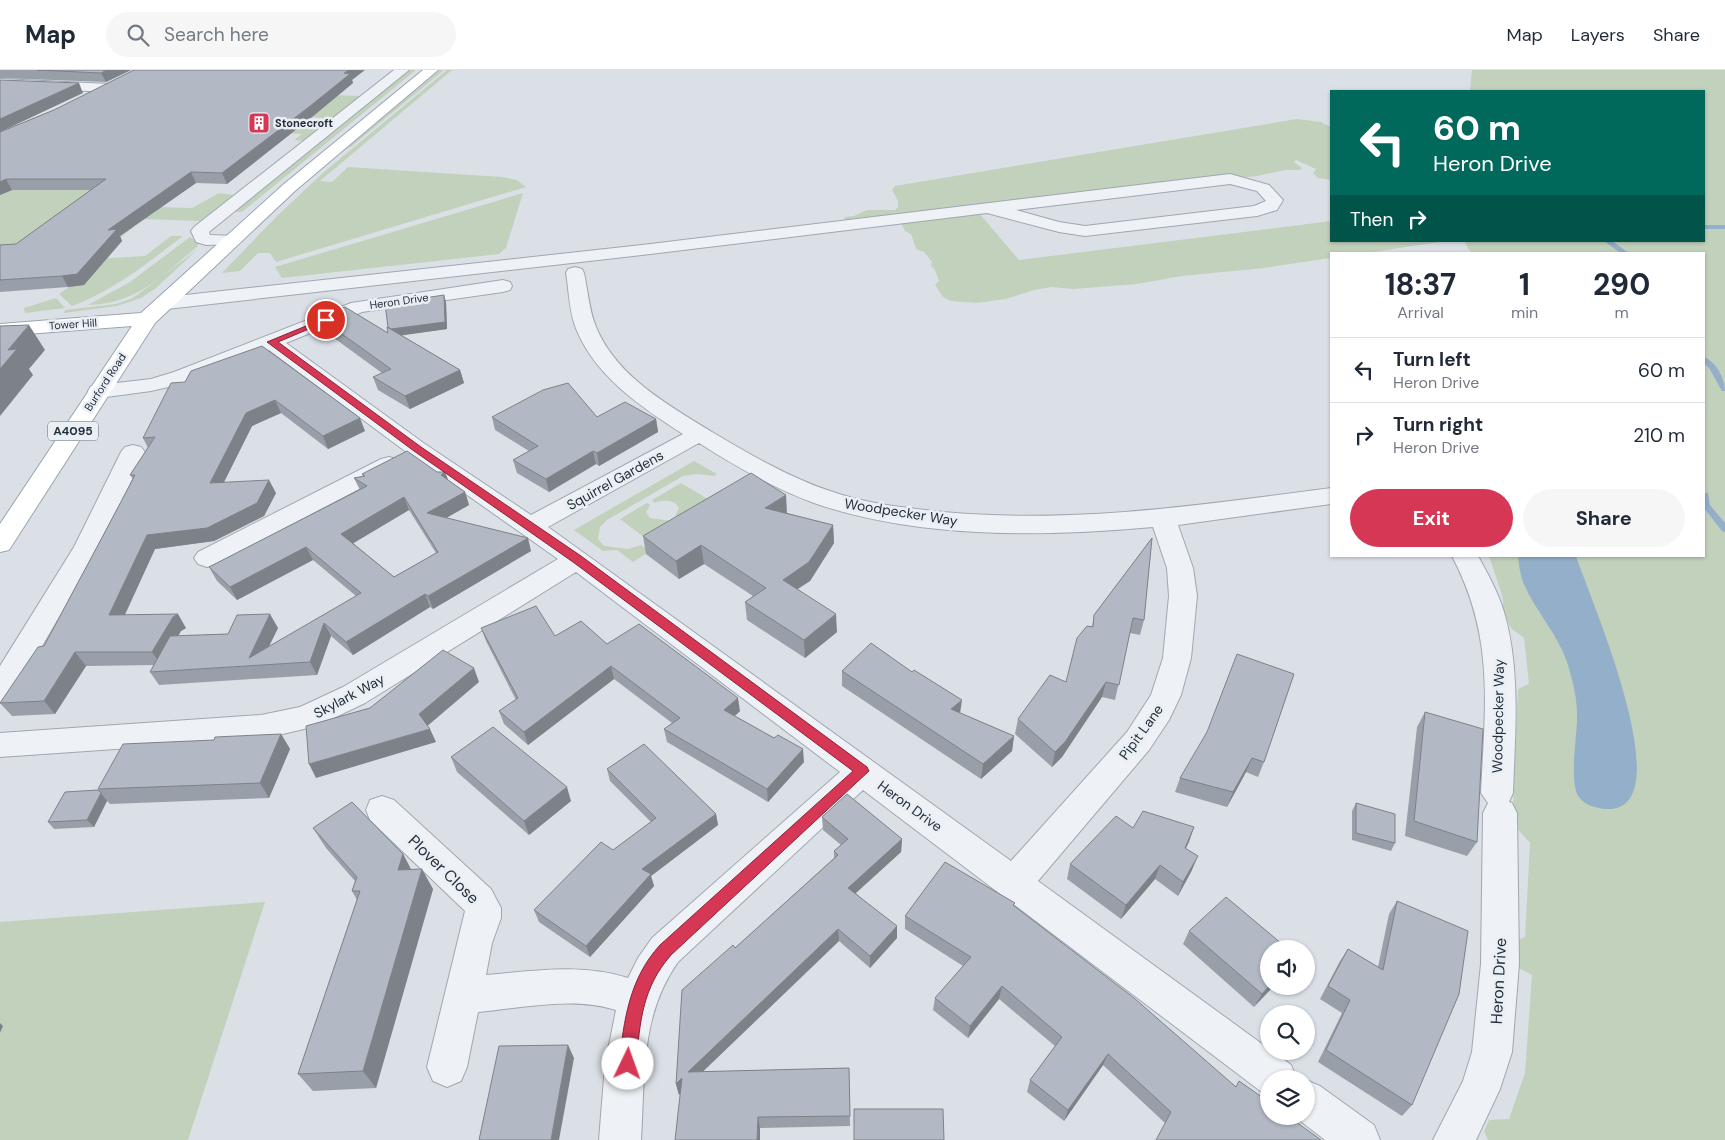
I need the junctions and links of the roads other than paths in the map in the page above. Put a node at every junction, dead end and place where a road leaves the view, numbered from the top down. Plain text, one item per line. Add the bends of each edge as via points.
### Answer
1 (402, 70) edge
2 (431, 70) edge
3 (3, 79) edge
4 (123, 82) edge
5 (110, 88) junction
6 (85, 100) edge
7 (985, 208) junction
8 (232, 240) junction
9 (575, 273) dead end
10 (503, 286) dead end
11 (167, 303) junction
12 (147, 319) junction
13 (0, 330) edge
14 (271, 342) junction
15 (99, 390) junction
16 (699, 434) junction
17 (417, 449) junction
18 (133, 452) dead end
19 (1330, 496) edge
20 (1163, 518) junction
21 (531, 526) junction
22 (0, 544) edge
23 (1466, 557) edge
24 (207, 558) dead end
25 (577, 559) junction
26 (0, 690) edge
27 (0, 746) edge
28 (862, 771) junction
29 (1498, 803) joint
30 (382, 810) dead end
31 (1014, 883) junction
32 (462, 995) junction
33 (638, 999) junction
34 (447, 1067) dead end
35 (1265, 1070) edge
36 (1315, 1107) edge
37 (620, 1140) edge
38 (1359, 1140) edge
39 (1454, 1140) edge

1 - 8 street via 200,230 206,240
2 - 8 main road, Burford Road via 325,157
3 - 5 street
4 - 5 street
5 - 6 street
7 - 7 street via 1230,179 1267,190 1275,200 1271,206 1257,211 1084,231 1067,230 1009,211
7 - 11 street
8 - 11 main road, Burford Road
9 - 16 street, Woodpecker Way via 585,327 599,353 635,389
10 - 14 street, Heron Drive via 358,307
11 - 12 main road, Burford Road
12 - 13 main road, Tower Hill
12 - 15 main road, Burford Road / A4095
14 - 15 street, Heron Drive via 182,377 151,385
14 - 17 street, Heron Drive
15 - 22 main road, Burford Road / A4095
16 - 20 street, Woodpecker Way via 749,464 798,487 869,509 986,524 1096,523
16 - 21 street, Squirrel Gardens
17 - 21 street, Heron Drive
17 - 24 street
18 - 26 street via 86,547
19 - 20 street, Woodpecker Way
20 - 31 street, Pipit Lane via 1180,568 1183,596 1177,658 1166,695 1138,741
21 - 25 street, Heron Drive
23 - 29 street, Woodpecker Way via 1489,603 1499,648
25 - 27 street, Skylark Way via 354,696 306,718 262,727
25 - 28 street, Heron Drive
28 - 31 street, Heron Drive
28 - 33 street via 665,950 652,965
29 - 39 street, Heron Drive via 1500,964 1492,1052 1480,1089
30 - 32 street, Plover Close via 483,908
31 - 35 street, Heron Drive
32 - 33 street via 572,986 606,989
32 - 34 street, Plover Close
33 - 37 street via 629,1038
36 - 38 street

